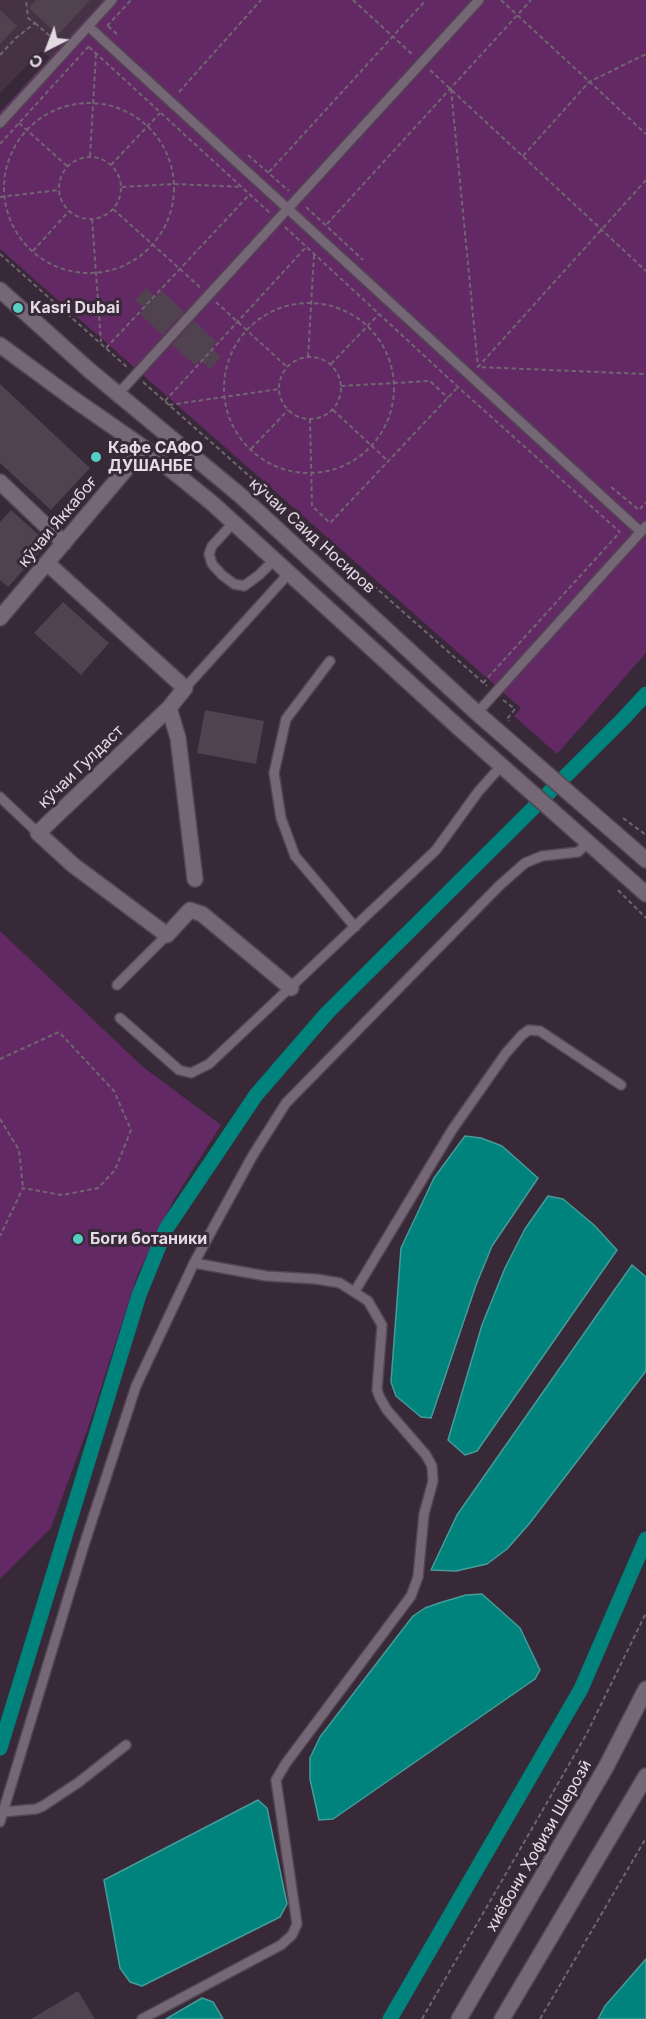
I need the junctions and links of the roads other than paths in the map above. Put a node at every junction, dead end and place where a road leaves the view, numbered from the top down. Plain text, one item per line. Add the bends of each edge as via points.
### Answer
1 (112, 0) edge
2 (479, 0) edge
3 (88, 26) junction
4 (0, 123) edge
5 (287, 209) junction
6 (0, 290) edge
7 (15, 304) junction
8 (0, 309) edge
9 (0, 345) edge
10 (118, 394) junction
11 (144, 448) junction
12 (0, 482) edge
13 (234, 522) junction
14 (643, 529) edge
15 (286, 537) junction
16 (64, 543) junction
17 (272, 556) junction
18 (47, 563) junction
19 (290, 572) junction
20 (0, 618) edge
21 (330, 661) dead end
22 (185, 688) junction
23 (169, 708) junction
24 (477, 713) junction
25 (501, 766) junction
26 (0, 797) edge
27 (38, 833) junction
28 (583, 838) junction
29 (646, 860) edge
30 (195, 879) dead end
31 (646, 894) edge
32 (355, 927) junction
33 (167, 935) junction
34 (117, 985) dead end
35 (291, 988) junction
36 (120, 1018) dead end
37 (621, 1085) dead end
38 (194, 1263) junction
39 (355, 1291) junction
40 (646, 1689) edge
41 (126, 1745) dead end
42 (646, 1776) edge
43 (3, 1812) junction
44 (0, 1822) edge
45 (142, 2019) edge
46 (459, 2019) edge
47 (502, 2019) edge

1 - 3 lane
2 - 5 lane
3 - 4 lane
3 - 5 lane
5 - 10 lane
5 - 14 lane via 629,522
6 - 7 street, кӯчаи Саид Носиров
7 - 8 street
7 - 10 street, кӯчаи Саид Носиров
9 - 11 street
10 - 15 street, кӯчаи Саид Носиров
11 - 13 street
11 - 16 street, кӯчаи Яккабоғ
12 - 16 street
13 - 17 street
13 - 17 lane via 209,554 222,574 234,584 244,586 259,575
14 - 24 lane
15 - 17 street
15 - 24 street, кӯчаи Саид Носиров
16 - 18 street, кӯчаи Яккабоғ
17 - 19 street
18 - 20 street, кӯчаи Яккабоғ
18 - 22 street
19 - 22 lane
19 - 25 street
21 - 32 lane via 286,719 274,774 282,818 295,856
22 - 23 street, кӯчаи Гулдаст
23 - 27 street, кӯчаи Гулдаст
23 - 30 street via 178,738
24 - 29 street, кӯчаи Саид Носиров
25 - 28 street
25 - 32 lane via 436,850
26 - 27 lane, кӯчаи Гулдаст
27 - 33 street via 73,865
28 - 31 street
28 - 38 lane via 579,852 551,854 525,863 286,1103
32 - 35 lane
33 - 34 lane
33 - 35 street via 190,910 202,914
35 - 36 lane via 209,1064 190,1073 179,1070
37 - 39 lane via 540,1031 529,1030 522,1035 452,1130
38 - 39 lane via 340,1283
38 - 43 lane via 136,1386
39 - 45 lane via 368,1301 382,1325 377,1390 380,1398 432,1466 418,1577 411,1596 276,1780 297,1924 292,1935 281,1945
40 - 46 street, хиёбони Ҳофизи Шерозӣ via 606,1767
41 - 43 lane via 43,1806
42 - 47 street
43 - 44 lane

